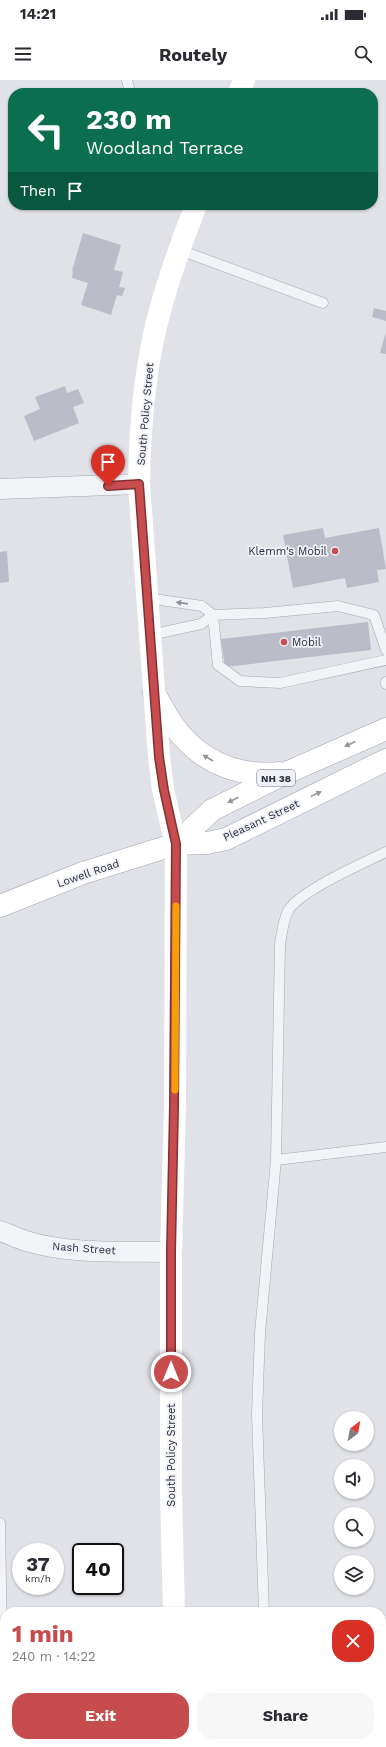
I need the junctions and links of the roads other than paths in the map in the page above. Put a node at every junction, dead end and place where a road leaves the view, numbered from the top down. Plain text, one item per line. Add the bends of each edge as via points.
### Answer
1 (194, 210) edge
2 (180, 250) junction
3 (323, 303) dead end
4 (139, 484) junction
5 (0, 489) edge
6 (147, 598) junction
7 (213, 615) junction
8 (150, 635) junction
9 (386, 650) edge
10 (386, 660) edge
11 (154, 693) junction
12 (386, 729) edge
13 (386, 760) edge
14 (286, 773) junction
15 (176, 844) junction
16 (386, 852) edge
17 (0, 906) edge
18 (386, 1147) edge
19 (276, 1160) junction
20 (0, 1231) edge
21 (171, 1252) junction
22 (0, 1523) edge
23 (1, 1607) edge
24 (174, 1607) edge
25 (264, 1607) edge

1 - 2 street, South Policy Street
2 - 3 lane
2 - 4 street, South Policy Street via 163,300 148,364 140,441
4 - 5 street
4 - 6 street, South Policy Street
7 -> 6 lane via 202,606
6 - 8 street, South Policy Street
7 - 8 lane via 201,624
7 - 9 lane via 338,606 374,615
7 - 10 lane via 218,665 240,682 280,683
8 - 11 street, South Policy Street
14 -> 11 street via 260,775 233,770 206,759 173,725
11 - 15 street, South Policy Street via 164,790
12 -> 14 street, NH 38
15 -> 13 street, Pleasant Street / NH 38 via 207,843 226,839
14 -> 15 street, NH 38 via 212,810
15 - 17 street, Lowell Road / NH 38 via 83,874
15 - 21 street, South Policy Street
16 - 19 lane via 301,896 289,910 283,925 280,944
18 - 19 lane
19 - 25 lane via 260,1333 256,1415
20 - 21 street, Nash Street via 26,1241 57,1247
21 - 24 street, South Policy Street
22 - 23 lane

